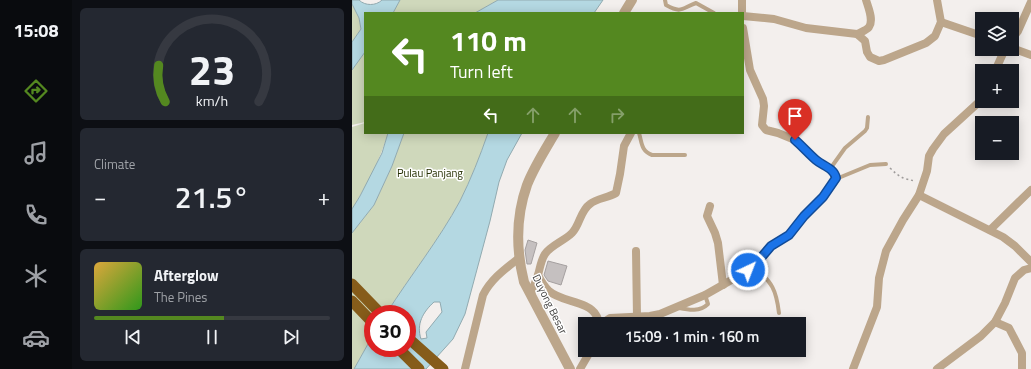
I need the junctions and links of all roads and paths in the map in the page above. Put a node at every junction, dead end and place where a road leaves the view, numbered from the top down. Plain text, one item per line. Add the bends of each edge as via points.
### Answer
1 (632, 0) edge
2 (665, 0) edge
3 (742, 0) edge
4 (866, 0) edge
5 (937, 0) edge
6 (1031, 2) edge
7 (625, 12) edge
8 (712, 12) edge
9 (742, 12) edge
10 (744, 16) edge
11 (941, 22) junction
12 (1019, 28) edge
13 (744, 34) edge
14 (857, 34) junction
15 (975, 34) edge
16 (1019, 51) edge
17 (1031, 55) edge
18 (975, 106) edge
19 (868, 117) dead end
20 (554, 134) edge
21 (630, 134) edge
22 (640, 134) edge
23 (685, 155) dead end
24 (886, 164) joint
25 (830, 169) junction
26 (836, 178) junction
27 (924, 182) junction
28 (1031, 190) edge
29 (919, 195) junction
30 (710, 206) dead end
31 (990, 230) junction
32 (636, 251) dead end
33 (519, 258) junction
34 (1031, 262) edge
35 (754, 266) junction
36 (1031, 268) edge
37 (538, 275) junction
38 (352, 284) edge
39 (724, 285) junction
40 (531, 294) junction
41 (352, 301) edge
42 (373, 305) edge
43 (779, 313) dead end
44 (364, 314) edge
45 (597, 317) edge
46 (637, 317) edge
47 (644, 317) edge
48 (995, 322) junction
49 (416, 344) edge
50 (416, 349) edge
51 (400, 357) edge
52 (407, 357) edge
53 (587, 357) edge
54 (408, 369) edge
55 (419, 369) edge
56 (436, 369) edge
57 (443, 369) edge
58 (466, 369) edge
59 (570, 369) edge
60 (580, 369) edge
61 (853, 369) edge
62 (937, 369) edge
63 (1022, 369) edge

1 - 7 street
2 - 8 lane via 666,5 678,10 696,3
3 - 9 street
4 - 14 street via 870,23
5 - 11 street
6 - 12 street
10 - 14 street via 774,19 806,28
11 - 14 street via 931,41 879,61 870,57 865,41
11 - 15 street
13 - 25 street via 750,70 763,99 762,126 766,130 795,140
16 - 17 street
18 - 27 street via 944,134 933,149
19 - 25 lane via 865,132 845,148
20 - 33 street, Duyong Besar via 527,185 518,230
21 - 37 street via 624,146 616,193 588,205 573,232 545,254
22 - 23 lane via 643,149 647,154
24 - 26 lane via 870,165
24 - 27 path via 903,179
25 - 26 street
26 - 35 street via 823,197 789,235 771,246
27 - 29 street
28 - 31 street
29 - 31 street
29 - 61 street via 886,251 879,278 877,307
30 - 39 street via 707,216 718,243
31 - 34 street via 1015,246
32 - 46 street
33 - 40 street, Duyong Besar via 524,282
33 - 58 street via 498,275 486,290
35 - 39 street
35 - 43 lane via 773,286
36 - 48 street via 1024,270 1015,278
37 - 40 street
37 - 45 street via 550,292 591,308
38 - 42 highway
39 - 47 street via 677,307
40 - 59 street, Duyong Besar
41 - 44 highway
48 - 62 street via 974,342
48 - 63 street via 1009,328 1022,353
49 - 57 highway
50 - 56 highway
51 - 54 highway
52 - 55 highway
53 - 60 street

